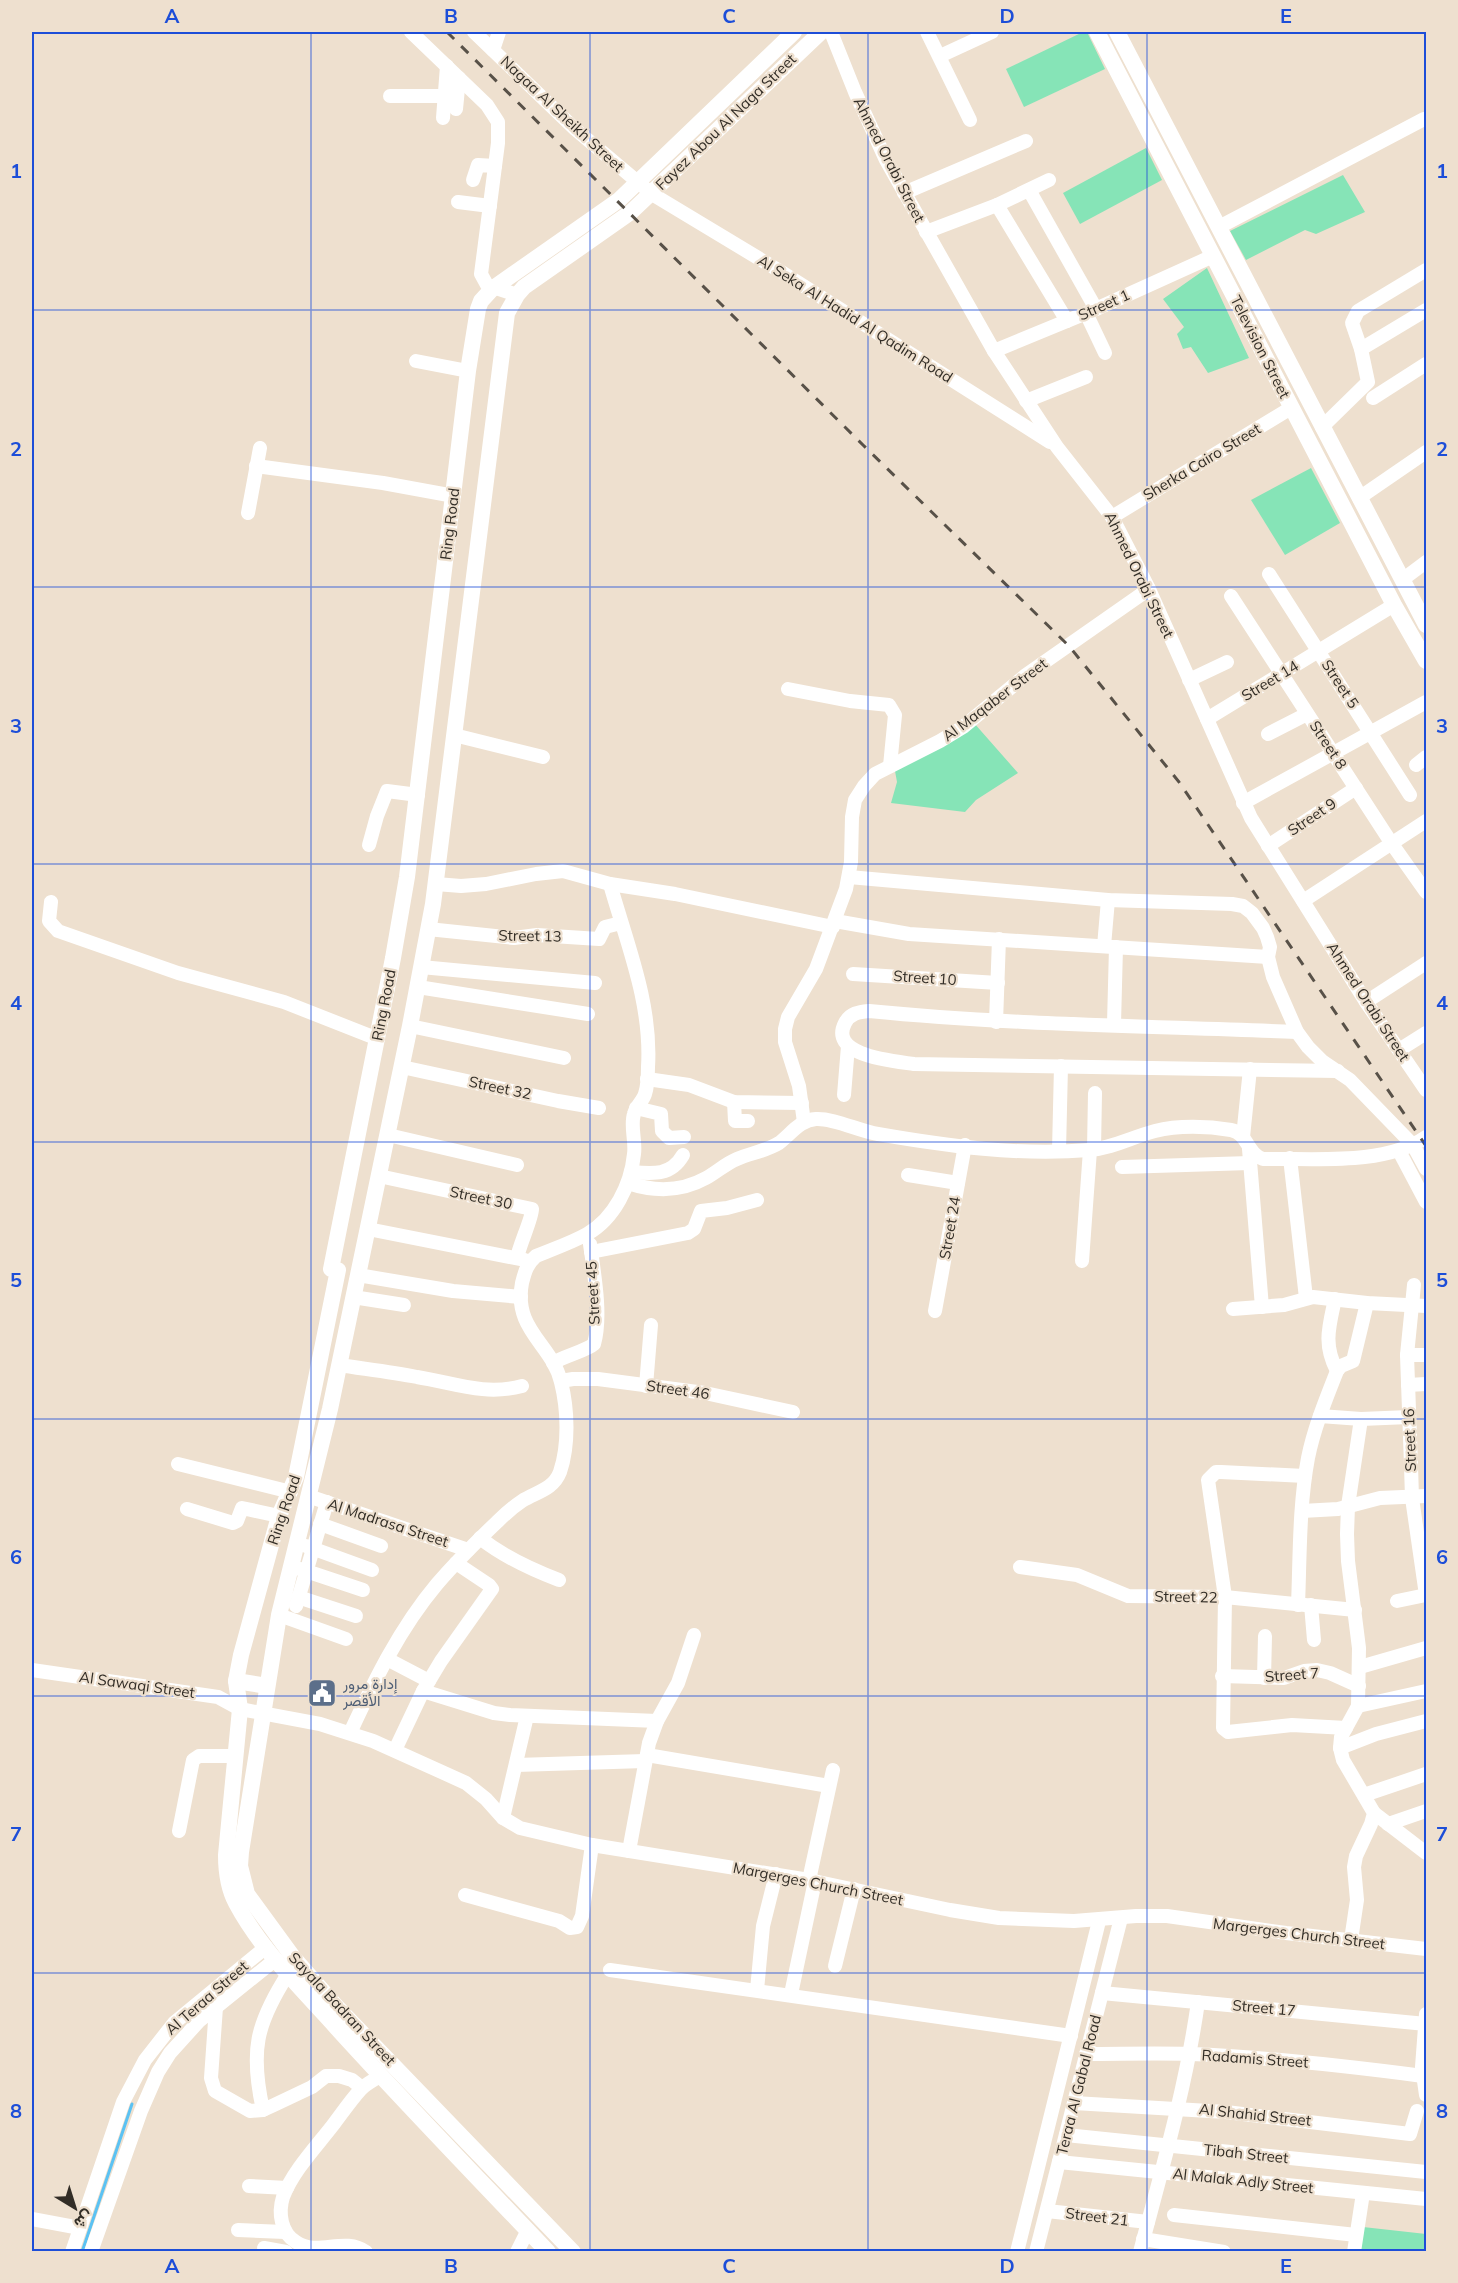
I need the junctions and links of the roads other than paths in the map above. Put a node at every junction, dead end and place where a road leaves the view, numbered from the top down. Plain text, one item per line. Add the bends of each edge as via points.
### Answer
1 (411, 32) edge
2 (474, 32) edge
3 (499, 32) edge
4 (794, 32) edge
5 (821, 32) edge
6 (831, 32) edge
7 (927, 32) edge
8 (992, 32) edge
9 (1096, 32) edge
10 (1118, 32) edge
11 (493, 50) junction
12 (940, 57) junction
13 (447, 66) junction
14 (459, 78) junction
15 (390, 96) dead end
16 (445, 96) junction
17 (456, 109) dead end
18 (443, 118) dead end
19 (1424, 119) dead end
20 (970, 120) dead end
21 (1026, 141) dead end
22 (495, 166) junction
23 (473, 180) dead end
24 (1049, 180) dead end
25 (637, 183) junction
26 (1029, 190) junction
27 (904, 193) junction
28 (652, 194) junction
29 (458, 202) dead end
30 (997, 205) junction
31 (490, 206) junction
32 (625, 206) junction
33 (1219, 227) junction
34 (926, 232) junction
35 (1213, 256) junction
36 (1426, 270) edge
37 (492, 289) junction
38 (517, 295) junction
39 (1426, 310) edge
40 (1091, 311) junction
41 (1066, 321) junction
42 (1361, 349) junction
43 (994, 351) junction
44 (1105, 353) dead end
45 (416, 361) dead end
46 (1426, 364) edge
47 (468, 371) junction
48 (1086, 376) dead end
49 (1373, 398) dead end
50 (1026, 401) junction
51 (1291, 408) junction
52 (1322, 427) junction
53 (1057, 447) junction
54 (260, 448) dead end
55 (1426, 452) edge
56 (256, 466) junction
57 (454, 496) junction
58 (1359, 498) junction
59 (248, 513) dead end
60 (1112, 517) junction
61 (1426, 562) edge
62 (1269, 574) dead end
63 (1402, 580) junction
64 (1149, 590) junction
65 (1231, 596) dead end
66 (1394, 605) junction
67 (1426, 625) edge
68 (1421, 639) edge
69 (1318, 651) junction
70 (1426, 661) edge
71 (1227, 662) dead end
72 (1281, 674) junction
73 (1189, 680) junction
74 (431, 689) junction
75 (788, 689) dead end
76 (459, 693) junction
77 (1426, 702) edge
78 (1307, 714) junction
79 (1207, 719) junction
80 (1371, 733) junction
81 (1268, 734) dead end
82 (454, 735) junction
83 (1334, 754) junction
84 (543, 757) dead end
85 (890, 766) junction
86 (1356, 788) junction
87 (418, 795) junction
88 (1410, 795) dead end
89 (1244, 803) junction
90 (1426, 821) edge
91 (1392, 844) junction
92 (369, 845) dead end
93 (1268, 846) junction
94 (849, 877) junction
95 (436, 884) junction
96 (610, 884) junction
97 (1425, 886) edge
98 (1108, 900) junction
99 (1303, 901) junction
100 (51, 902) dead end
101 (621, 923) junction
102 (834, 924) junction
103 (428, 929) junction
104 (999, 939) junction
105 (1110, 947) junction
106 (1268, 957) junction
107 (1426, 963) edge
108 (421, 968) junction
109 (853, 974) dead end
110 (595, 983) dead end
111 (998, 983) junction
112 (418, 987) junction
113 (1366, 1002) junction
114 (588, 1014) dead end
115 (996, 1022) junction
116 (1114, 1024) junction
117 (411, 1026) junction
118 (1297, 1032) junction
119 (1426, 1033) edge
120 (378, 1039) junction
121 (848, 1046) junction
122 (1399, 1050) junction
123 (564, 1058) dead end
124 (1061, 1065) junction
125 (402, 1067) junction
126 (1250, 1069) junction
127 (1338, 1071) junction
128 (647, 1079) junction
129 (1426, 1090) edge
130 (1095, 1093) dead end
131 (844, 1095) dead end
132 (734, 1102) junction
133 (802, 1103) junction
134 (599, 1108) dead end
135 (636, 1108) junction
136 (362, 1121) junction
137 (748, 1121) dead end
138 (804, 1122) junction
139 (388, 1131) junction
140 (684, 1137) dead end
141 (1426, 1137) edge
142 (1246, 1143) junction
143 (1413, 1145) junction
144 (965, 1146) junction
145 (1092, 1149) junction
146 (1059, 1151) junction
147 (1399, 1151) junction
148 (683, 1155) dead end
149 (1290, 1158) junction
150 (1250, 1163) junction
151 (517, 1165) dead end
152 (1122, 1167) dead end
153 (1426, 1169) edge
154 (908, 1175) dead end
155 (379, 1176) junction
156 (630, 1177) junction
157 (958, 1183) junction
158 (757, 1200) dead end
159 (1426, 1202) edge
160 (368, 1229) junction
161 (588, 1233) junction
162 (591, 1252) junction
163 (523, 1259) junction
164 (1083, 1261) dead end
165 (358, 1275) junction
166 (1414, 1285) dead end
167 (353, 1297) junction
168 (522, 1297) junction
169 (1306, 1298) junction
170 (1335, 1299) junction
171 (1367, 1303) junction
172 (404, 1305) dead end
173 (1412, 1306) junction
174 (1426, 1306) edge
175 (1262, 1307) junction
176 (1233, 1309) dead end
177 (935, 1311) dead end
178 (651, 1325) dead end
179 (1407, 1355) junction
180 (1426, 1355) edge
181 (553, 1363) junction
182 (339, 1365) junction
183 (1337, 1371) junction
184 (561, 1382) junction
185 (1426, 1384) edge
186 (1408, 1385) junction
187 (522, 1386) dead end
188 (645, 1386) junction
189 (794, 1412) dead end
190 (1320, 1416) junction
191 (1409, 1417) junction
192 (1361, 1419) junction
193 (178, 1464) dead end
194 (1305, 1476) junction
195 (291, 1492) junction
196 (308, 1496) junction
197 (1419, 1497) edge
198 (327, 1502) junction
199 (1348, 1506) junction
200 (187, 1509) dead end
201 (1302, 1510) junction
202 (279, 1516) junction
203 (320, 1524) junction
204 (480, 1538) junction
205 (295, 1542) junction
206 (381, 1546) dead end
207 (313, 1549) junction
208 (468, 1550) junction
209 (456, 1563) junction
210 (289, 1566) junction
211 (1020, 1567) dead end
212 (372, 1570) dead end
213 (306, 1571) junction
214 (559, 1580) dead end
215 (363, 1590) dead end
216 (1426, 1595) edge
217 (1225, 1597) junction
218 (1397, 1600) dead end
219 (1305, 1605) junction
220 (1355, 1610) junction
221 (279, 1615) junction
222 (356, 1616) dead end
223 (694, 1635) dead end
224 (1265, 1636) dead end
225 (346, 1639) dead end
226 (1314, 1640) dead end
227 (1426, 1648) edge
228 (387, 1659) junction
229 (1360, 1667) junction
230 (32, 1670) edge
231 (1222, 1676) junction
232 (1264, 1678) junction
233 (237, 1681) junction
234 (267, 1686) junction
235 (426, 1686) junction
236 (1359, 1686) junction
237 (1426, 1690) edge
238 (1358, 1706) junction
239 (240, 1709) junction
240 (263, 1712) junction
241 (527, 1716) junction
242 (1426, 1721) edge
243 (657, 1722) junction
244 (1346, 1728) junction
245 (350, 1733) junction
246 (1340, 1748) junction
247 (395, 1750) junction
248 (236, 1756) junction
249 (646, 1758) junction
250 (516, 1765) junction
251 (833, 1770) dead end
252 (1426, 1774) edge
253 (830, 1786) junction
254 (1364, 1795) junction
255 (1426, 1811) edge
256 (1374, 1812) junction
257 (503, 1818) junction
258 (1388, 1824) junction
259 (179, 1831) dead end
260 (592, 1845) junction
261 (629, 1851) junction
262 (1426, 1853) edge
263 (776, 1874) junction
264 (812, 1880) junction
265 (854, 1889) junction
266 (465, 1894) dead end
267 (1121, 1918) junction
268 (1099, 1921) junction
269 (1351, 1940) junction
270 (1426, 1949) edge
271 (271, 1953) junction
272 (835, 1966) dead end
273 (610, 1970) dead end
274 (288, 1974) junction
275 (757, 1990) junction
276 (1102, 1993) junction
277 (791, 1994) junction
278 (1198, 2002) junction
279 (216, 2007) junction
280 (1426, 2019) edge
281 (1071, 2036) junction
282 (1086, 2054) junction
283 (1191, 2054) junction
284 (380, 2076) junction
285 (1423, 2076) junction
286 (362, 2088) junction
287 (1426, 2095) edge
288 (1074, 2103) junction
289 (1178, 2108) junction
290 (263, 2110) junction
291 (1417, 2111) dead end
292 (1066, 2135) junction
293 (1168, 2146) junction
294 (1059, 2162) junction
295 (1162, 2172) junction
296 (1426, 2172) edge
297 (249, 2186) dead end
298 (288, 2188) junction
299 (1363, 2193) junction
300 (1031, 2199) junction
301 (1426, 2199) edge
302 (1048, 2207) junction
303 (1174, 2215) dead end
304 (32, 2219) edge
305 (1148, 2222) junction
306 (80, 2228) junction
307 (238, 2230) dead end
308 (528, 2230) junction
309 (285, 2232) junction
310 (1356, 2235) junction
311 (1142, 2245) edge
312 (264, 2248) dead end
313 (301, 2249) edge
314 (567, 2249) edge
315 (72, 2252) edge
316 (92, 2252) edge
317 (286, 2252) edge
318 (366, 2252) edge
319 (517, 2252) edge
320 (548, 2252) edge
321 (1017, 2252) edge
322 (1036, 2252) edge
323 (1224, 2252) edge
324 (1354, 2252) edge

1 - 13 street
2 - 11 street, Nagaa Al Sheikh Street
3 - 11 street
4 - 25 main road, Fayez Abou Al Naga Street
5 - 28 main road, Fayez Abou Al Naga Street
6 - 27 street, Ahmed Orabi Street via 870,126
7 - 12 street
8 - 12 street
9 - 35 main road, Television Street
10 - 33 main road, Television Street
11 - 25 street, Nagaa Al Sheikh Street via 574,129
12 - 20 street
13 - 14 street
13 - 16 street
14 - 17 street
14 - 22 street via 487,105 498,122
15 - 16 street
16 - 18 street
19 - 33 street
21 - 27 street
22 - 23 street via 478,165
22 - 31 street
24 - 26 street
25 - 28 street, Nagaa Al Sheikh Street
25 - 32 main road, Fayez Abou Al Naga Street
26 - 30 street
26 - 40 street
27 - 34 street, Ahmed Orabi Street
28 - 32 main road, Fayez Abou Al Naga Street
28 - 53 street, Al Seka Al Hadid Al Qadim Road
29 - 31 street
30 - 34 street
30 - 41 street
31 - 37 street via 481,274
32 - 37 main road, Ring Road
32 - 38 main road, Ring Road
33 - 52 main road, Television Street
34 - 43 street, Ahmed Orabi Street
35 - 40 street, Street 1
35 - 51 main road, Television Street
36 - 42 street via 1358,312 1352,323
37 - 38 street
37 - 47 main road, Ring Road via 478,309
38 - 76 main road, Ring Road via 505,324
39 - 42 street
40 - 41 street, Street 1
40 - 44 street
41 - 43 street, Street 1
42 - 52 street via 1368,382
43 - 50 street, Ahmed Orabi Street
45 - 47 street
46 - 49 street
47 - 57 main road, Ring Road
48 - 50 street
50 - 53 street, Ahmed Orabi Street
51 - 60 street, Sherka Cairo Street
51 - 66 main road, Television Street
52 - 58 main road, Television Street
53 - 60 street, Ahmed Orabi Street
54 - 56 street
55 - 58 street
56 - 57 street
56 - 59 street
57 - 74 main road, Ring Road
58 - 63 main road, Television Street
60 - 64 street, Ahmed Orabi Street
61 - 63 street
62 - 69 street, Street 5
63 - 67 main road, Television Street
64 - 73 street, Ahmed Orabi Street
64 - 85 street, Al Maqaber Street via 1026,675 963,727
65 - 72 street, Street 8
66 - 68 main road, Television Street
66 - 69 street, Street 14
68 - 70 main road, Television Street
69 - 72 street, Street 14
69 - 80 street, Street 5
71 - 73 street
72 - 78 street, Street 8
72 - 79 street, Street 14
73 - 79 street, Ahmed Orabi Street
74 - 76 main road
74 - 87 main road, Ring Road
75 - 85 street via 889,705 895,715
76 - 82 main road, Ring Road
77 - 80 street
78 - 81 street
78 - 83 street, Street 8
79 - 89 street, Ahmed Orabi Street
80 - 83 street
80 - 88 street, Street 5
82 - 84 street
82 - 95 main road, Ring Road
83 - 86 street, Street 8
83 - 89 street
85 - 94 street, Al Maqaber Street via 875,774 855,801
86 - 91 street, Street 8
86 - 93 street, Street 9
87 - 92 street via 389,790 385,793
87 - 120 main road, Ring Road
89 - 93 street, Ahmed Orabi Street
90 - 91 street
91 - 97 street, Street 8
91 - 99 street
93 - 99 street, Ahmed Orabi Street
94 - 98 street
94 - 102 street, Al Maqaber Street
95 - 96 street via 486,884 563,871
95 - 103 main road, Ring Road
96 - 101 street
96 - 102 street
98 - 105 street
98 - 106 street via 1243,906 1268,937
99 - 113 street, Ahmed Orabi Street
100 - 120 street via 49,921 58,931 172,971 284,1002
101 - 103 street, Street 13 via 604,927 599,939 537,934 514,938
101 - 128 street via 646,1016
102 - 104 street
102 - 133 street, Al Maqaber Street via 785,1029
103 - 108 main road, Ring Road
104 - 105 street
104 - 111 street
105 - 106 street
105 - 116 street
106 - 118 street
107 - 113 street
108 - 110 street
108 - 112 main road, Ring Road
109 - 111 street, Street 10
111 - 115 street
112 - 114 street
112 - 117 main road, Ring Road
113 - 122 street, Ahmed Orabi Street
115 - 116 street
115 - 121 street via 860,1012 852,1014 842,1030
116 - 118 street
117 - 123 street
117 - 125 main road, Ring Road
118 - 127 street via 1315,1054
119 - 122 street
120 - 136 main road, Ring Road
121 - 124 street via 862,1053 914,1064
121 - 131 street
122 - 129 street, Ahmed Orabi Street
124 - 126 street
124 - 146 street
125 - 134 street, Street 32
125 - 139 main road, Ring Road
126 - 127 street
126 - 142 street
127 - 143 street
128 - 132 street via 689,1086
128 - 135 street via 645,1094
130 - 145 street
132 - 133 street
132 - 137 street via 735,1121
133 - 138 street, Al Maqaber Street
135 - 140 street via 661,1114 662,1131 669,1138
135 - 156 street
136 - 139 main road
136 - 195 main road, Ring Road via 331,1269 338,1270
138 - 144 street via 830,1120 879,1134
138 - 156 street via 767,1149 737,1159 693,1185 677,1189 644,1188
139 - 151 street
139 - 155 main road, Ring Road
141 - 143 street
142 - 145 street via 1231,1130 1176,1127
142 - 149 street via 1252,1154 1263,1159
142 - 150 street
143 - 147 street
143 - 153 street
144 - 146 street
144 - 157 street, Street 24
145 - 146 street
145 - 164 street
147 - 149 street via 1358,1157
147 - 159 street
148 - 156 street via 666,1172
149 - 169 street
150 - 152 street
150 - 175 street
154 - 157 street
155 - 160 main road, Ring Road
155 - 163 street, Street 30 via 532,1209 533,1216 521,1240
156 - 161 street via 611,1212
157 - 177 street, Street 24
158 - 162 street via 701,1211 694,1229 688,1233
160 - 163 street
160 - 165 main road, Ring Road
161 - 162 street, Street 45
161 - 163 street
162 - 181 street, Street 45 via 597,1319 594,1344
163 - 168 street
165 - 167 main road, Ring Road
165 - 168 street via 453,1291
166 - 173 street, Street 16
167 - 172 street
167 - 182 main road, Ring Road
168 - 181 street via 531,1333
169 - 170 street
169 - 175 street
170 - 171 street
170 - 183 street via 1327,1342
171 - 173 street
171 - 183 street via 1353,1361
173 - 174 street
173 - 179 street, Street 16
175 - 176 street
178 - 188 street
179 - 180 street
179 - 186 street, Street 16
181 - 184 street
182 - 187 street via 483,1391
182 - 196 main road, Ring Road
183 - 190 street
184 - 188 street, Street 46 via 586,1378
184 - 204 street via 565,1451 554,1483 511,1509
185 - 186 street
186 - 191 street, Street 16
188 - 189 street, Street 46 via 705,1393
190 - 192 street
190 - 194 street
191 - 192 street
191 - 197 street, Street 16
192 - 199 street
193 - 195 street
194 - 201 street
194 - 217 street via 1221,1472 1211,1475 1208,1485
195 - 202 main road, Ring Road
196 - 198 street, Al Madrasa Street
196 - 205 main road, Ring Road
197 - 199 street via 1380,1498
197 - 216 street, Street 16
198 - 203 street
198 - 208 street, Al Madrasa Street
199 - 201 street
199 - 220 street via 1348,1561
200 - 202 street via 233,1523 244,1508
201 - 219 street
202 - 233 main road, Ring Road
203 - 206 street
203 - 207 street
204 - 208 street
204 - 214 street via 517,1563
205 - 207 street
205 - 210 main road, Ring Road
207 - 212 street
207 - 213 street
208 - 209 street
209 - 228 street via 418,1609
209 - 235 street via 492,1589
210 - 213 street
210 - 221 main road, Ring Road
211 - 217 street, Street 22 via 1077,1575 1128,1596
213 - 215 street
213 - 222 street via 297,1602
216 - 218 street
217 - 219 street, Street 22
217 - 231 street
219 - 220 street, Street 22
219 - 226 street
220 - 229 street
221 - 225 street
221 - 234 main road, Ring Road
223 - 243 street via 678,1683
224 - 232 street
227 - 229 street
228 - 235 street
228 - 245 street
229 - 236 street
230 - 239 street, Al Sawaqi Street via 218,1697
231 - 232 street, Street 7
231 - 244 street via 1226,1732 1292,1725
232 - 236 street, Street 7 via 1317,1670
233 - 234 main road
233 - 239 main road, Ring Road
234 - 240 main road, Ring Road
235 - 241 street via 494,1713
235 - 247 street
236 - 238 street
237 - 238 street
238 - 244 street
239 - 240 street, Margerges Church Street
239 - 248 main road, Sayala Badran Street
240 - 245 street, Margerges Church Street
240 - 314 main road, Sayala Badran Street via 241,1852 246,1894 314,1982
241 - 243 street
241 - 250 street
242 - 246 street
243 - 249 street
244 - 246 street
245 - 247 street, Margerges Church Street
246 - 254 street via 1342,1760
247 - 257 street, Margerges Church Street via 466,1784
248 - 259 street via 199,1756 193,1760
248 - 271 main road, Sayala Badran Street via 226,1870 235,1900
249 - 250 street
249 - 253 street
249 - 261 street
250 - 257 street
251 - 253 street
252 - 254 street
253 - 264 street
254 - 256 street
255 - 258 street
256 - 258 street
256 - 269 street via 1354,1867 1357,1900
257 - 260 street, Margerges Church Street via 520,1828
258 - 262 street
260 - 261 street, Margerges Church Street
260 - 266 street via 582,1916 576,1927
261 - 263 street, Margerges Church Street
263 - 264 street, Margerges Church Street
263 - 275 street via 763,1926
264 - 265 street, Margerges Church Street
264 - 277 street
265 - 268 street, Margerges Church Street via 982,1915
265 - 272 street
267 - 268 street, Margerges Church Street
267 - 269 street, Margerges Church Street via 1167,1916
267 - 276 street, Teraa Al Gabal Road
268 - 281 street, Teraa Al Gabal Road
269 - 270 street, Margerges Church Street
271 - 274 main road, Sayala Badran Street
271 - 279 street, Al Teraa Street
271 - 306 street, Al Teraa Street via 174,2024 145,2060 123,2102
273 - 275 street
274 - 284 main road, Sayala Badran Street
274 - 290 street via 269,2004 258,2043 258,2084
275 - 277 street
276 - 278 street, Street 17
276 - 282 street, Teraa Al Gabal Road
277 - 281 street
278 - 280 street, Street 17
278 - 283 street
279 - 290 street via 210,2064 215,2091 250,2111
279 - 316 street, Al Teraa Street via 170,2053 148,2091
280 - 285 street
281 - 300 street, Teraa Al Gabal Road
282 - 283 street, Radamis Street
282 - 288 street, Teraa Al Gabal Road
283 - 285 street, Radamis Street
283 - 289 street
284 - 286 street
284 - 308 main road, Sayala Badran Street
285 - 287 street
286 - 290 street via 345,2078 326,2076 312,2087
286 - 298 street
288 - 289 street, Al Shahid Street
288 - 292 street, Teraa Al Gabal Road
289 - 291 street, Al Shahid Street via 1410,2134
289 - 293 street
292 - 293 street, Tibah Street
292 - 294 street, Teraa Al Gabal Road
293 - 295 street
293 - 296 street, Tibah Street
294 - 295 street, Al Malak Adly Street
294 - 302 street, Teraa Al Gabal Road
295 - 299 street, Al Malak Adly Street
295 - 305 street
297 - 298 street
298 - 309 street via 280,2210
299 - 301 street, Al Malak Adly Street
299 - 310 street
300 - 302 street, Street 21
300 - 321 street, Teraa Al Gabal Road
302 - 305 street, Street 21
302 - 322 street, Teraa Al Gabal Road
303 - 310 street
304 - 306 street
305 - 311 street
306 - 315 street, Al Teraa Street
307 - 309 street
308 - 319 street
308 - 320 main road, Sayala Badran Street
309 - 313 street
310 - 324 street
311 - 323 street
312 - 317 street
313 - 318 street via 356,2245

